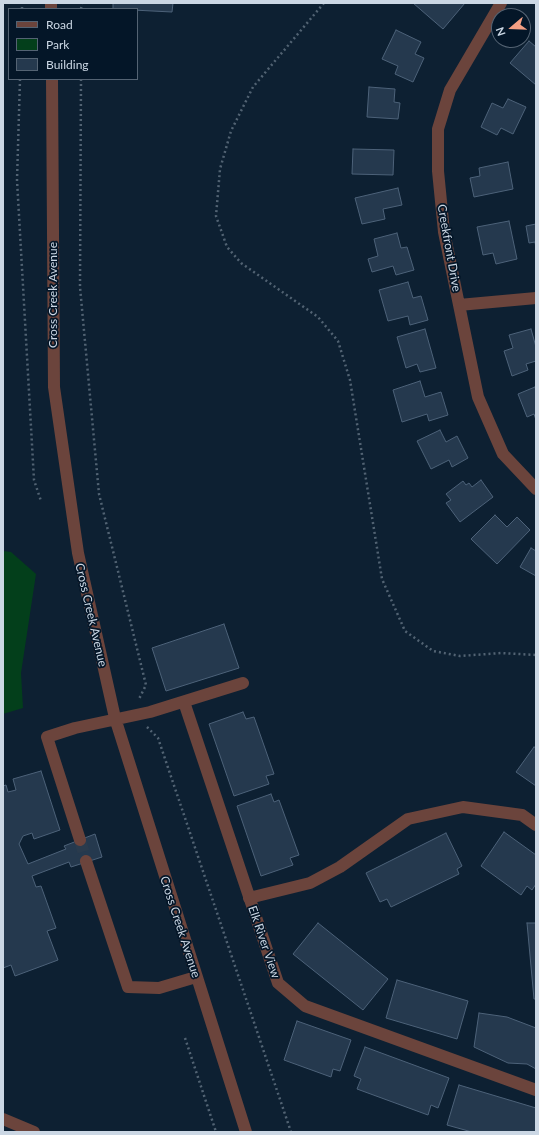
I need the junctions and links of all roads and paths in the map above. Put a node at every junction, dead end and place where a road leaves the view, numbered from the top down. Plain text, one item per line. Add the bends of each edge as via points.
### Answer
1 (324, 3) edge
2 (501, 3) edge
3 (20, 80) edge
4 (52, 80) edge
5 (81, 80) edge
6 (536, 298) edge
7 (459, 305) junction
8 (536, 489) edge
9 (41, 501) dead end
10 (536, 655) edge
11 (244, 683) dead end
12 (184, 702) junction
13 (143, 713) junction
14 (115, 718) junction
15 (536, 825) edge
16 (80, 840) tunnel mouth
17 (86, 861) tunnel mouth
18 (249, 898) junction
19 (196, 977) junction
20 (185, 1038) dead end
21 (536, 1090) edge
22 (3, 1119) edge
23 (34, 1132) edge
24 (216, 1132) edge
25 (246, 1132) edge
26 (291, 1132) edge

1 - 10 path via 253,87 231,131 220,169 216,216 227,247 241,263 318,317 338,341 350,380 382,578 405,631 433,651 453,655
2 - 7 street, Creekfront Drive via 450,90 438,129 438,170 444,232
3 - 9 path via 17,180 34,480
4 - 14 street, Cross Creek Avenue via 54,387 78,553
5 - 13 path via 80,287 99,494 146,685 139,699
6 - 7 street
7 - 8 street, Creekfront Drive via 478,397 503,454
11 - 12 street
12 - 13 street
12 - 18 street, Elk River View
13 - 14 street
13 - 26 path via 148,729 158,738
14 - 16 street via 46,737
14 - 19 street, Cross Creek Avenue
15 - 18 street via 522,815 462,807 408,819 340,867 316,880
17 - 19 street via 128,987 159,988
18 - 21 street, Elk River View via 278,983 305,1006
19 - 25 street, Cross Creek Avenue
20 - 24 path
22 - 23 street

